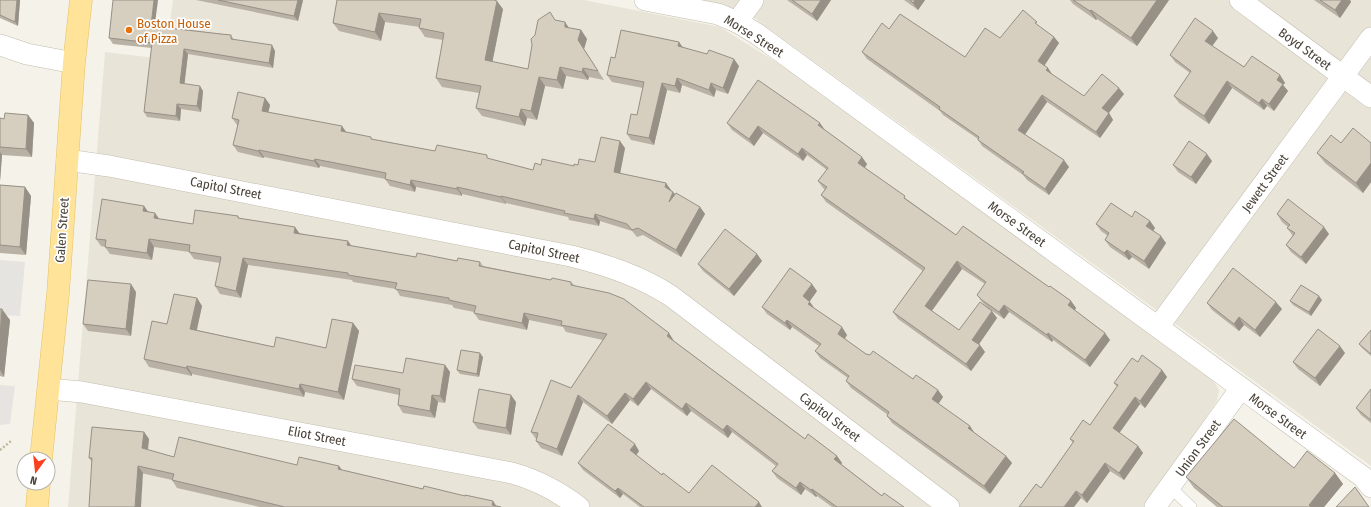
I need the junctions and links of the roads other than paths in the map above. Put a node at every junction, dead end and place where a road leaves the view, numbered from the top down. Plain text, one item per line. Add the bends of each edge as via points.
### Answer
1 (81, 0) edge
2 (645, 0) edge
3 (753, 0) edge
4 (1240, 0) edge
5 (720, 7) edge
6 (737, 22) junction
7 (1371, 38) edge
8 (0, 45) edge
9 (74, 63) junction
10 (1343, 77) junction
11 (1371, 97) edge
12 (67, 160) junction
13 (1158, 327) junction
14 (1241, 388) junction
15 (48, 389) junction
16 (42, 451) edge
17 (1170, 486) junction
18 (1371, 487) edge
19 (38, 491) edge
20 (37, 507) edge
21 (579, 507) edge
22 (949, 507) edge
23 (1155, 507) edge
24 (1191, 507) edge

1 - 9 main road, Galen Street
2 - 5 street, Morse Street
3 - 6 street
4 - 10 street, Boyd Street
5 - 6 street, Morse Street
6 - 13 street, Morse Street
7 - 10 street, Jewett Street
8 - 9 street via 27,54
9 - 12 main road, Galen Street
10 - 11 street, Boyd Street
10 - 13 street, Jewett Street
12 - 15 main road, Galen Street via 58,294
12 - 22 street, Capitol Street via 571,256 626,272 671,296
13 - 14 street, Morse Street
14 - 17 street, Union Street
14 - 18 street, Morse Street via 1363,477
15 - 16 main road, Galen Street
15 - 21 street, Eliot Street via 82,392 512,473 555,490
17 - 23 street, Union Street
17 - 24 lane
19 - 20 main road

